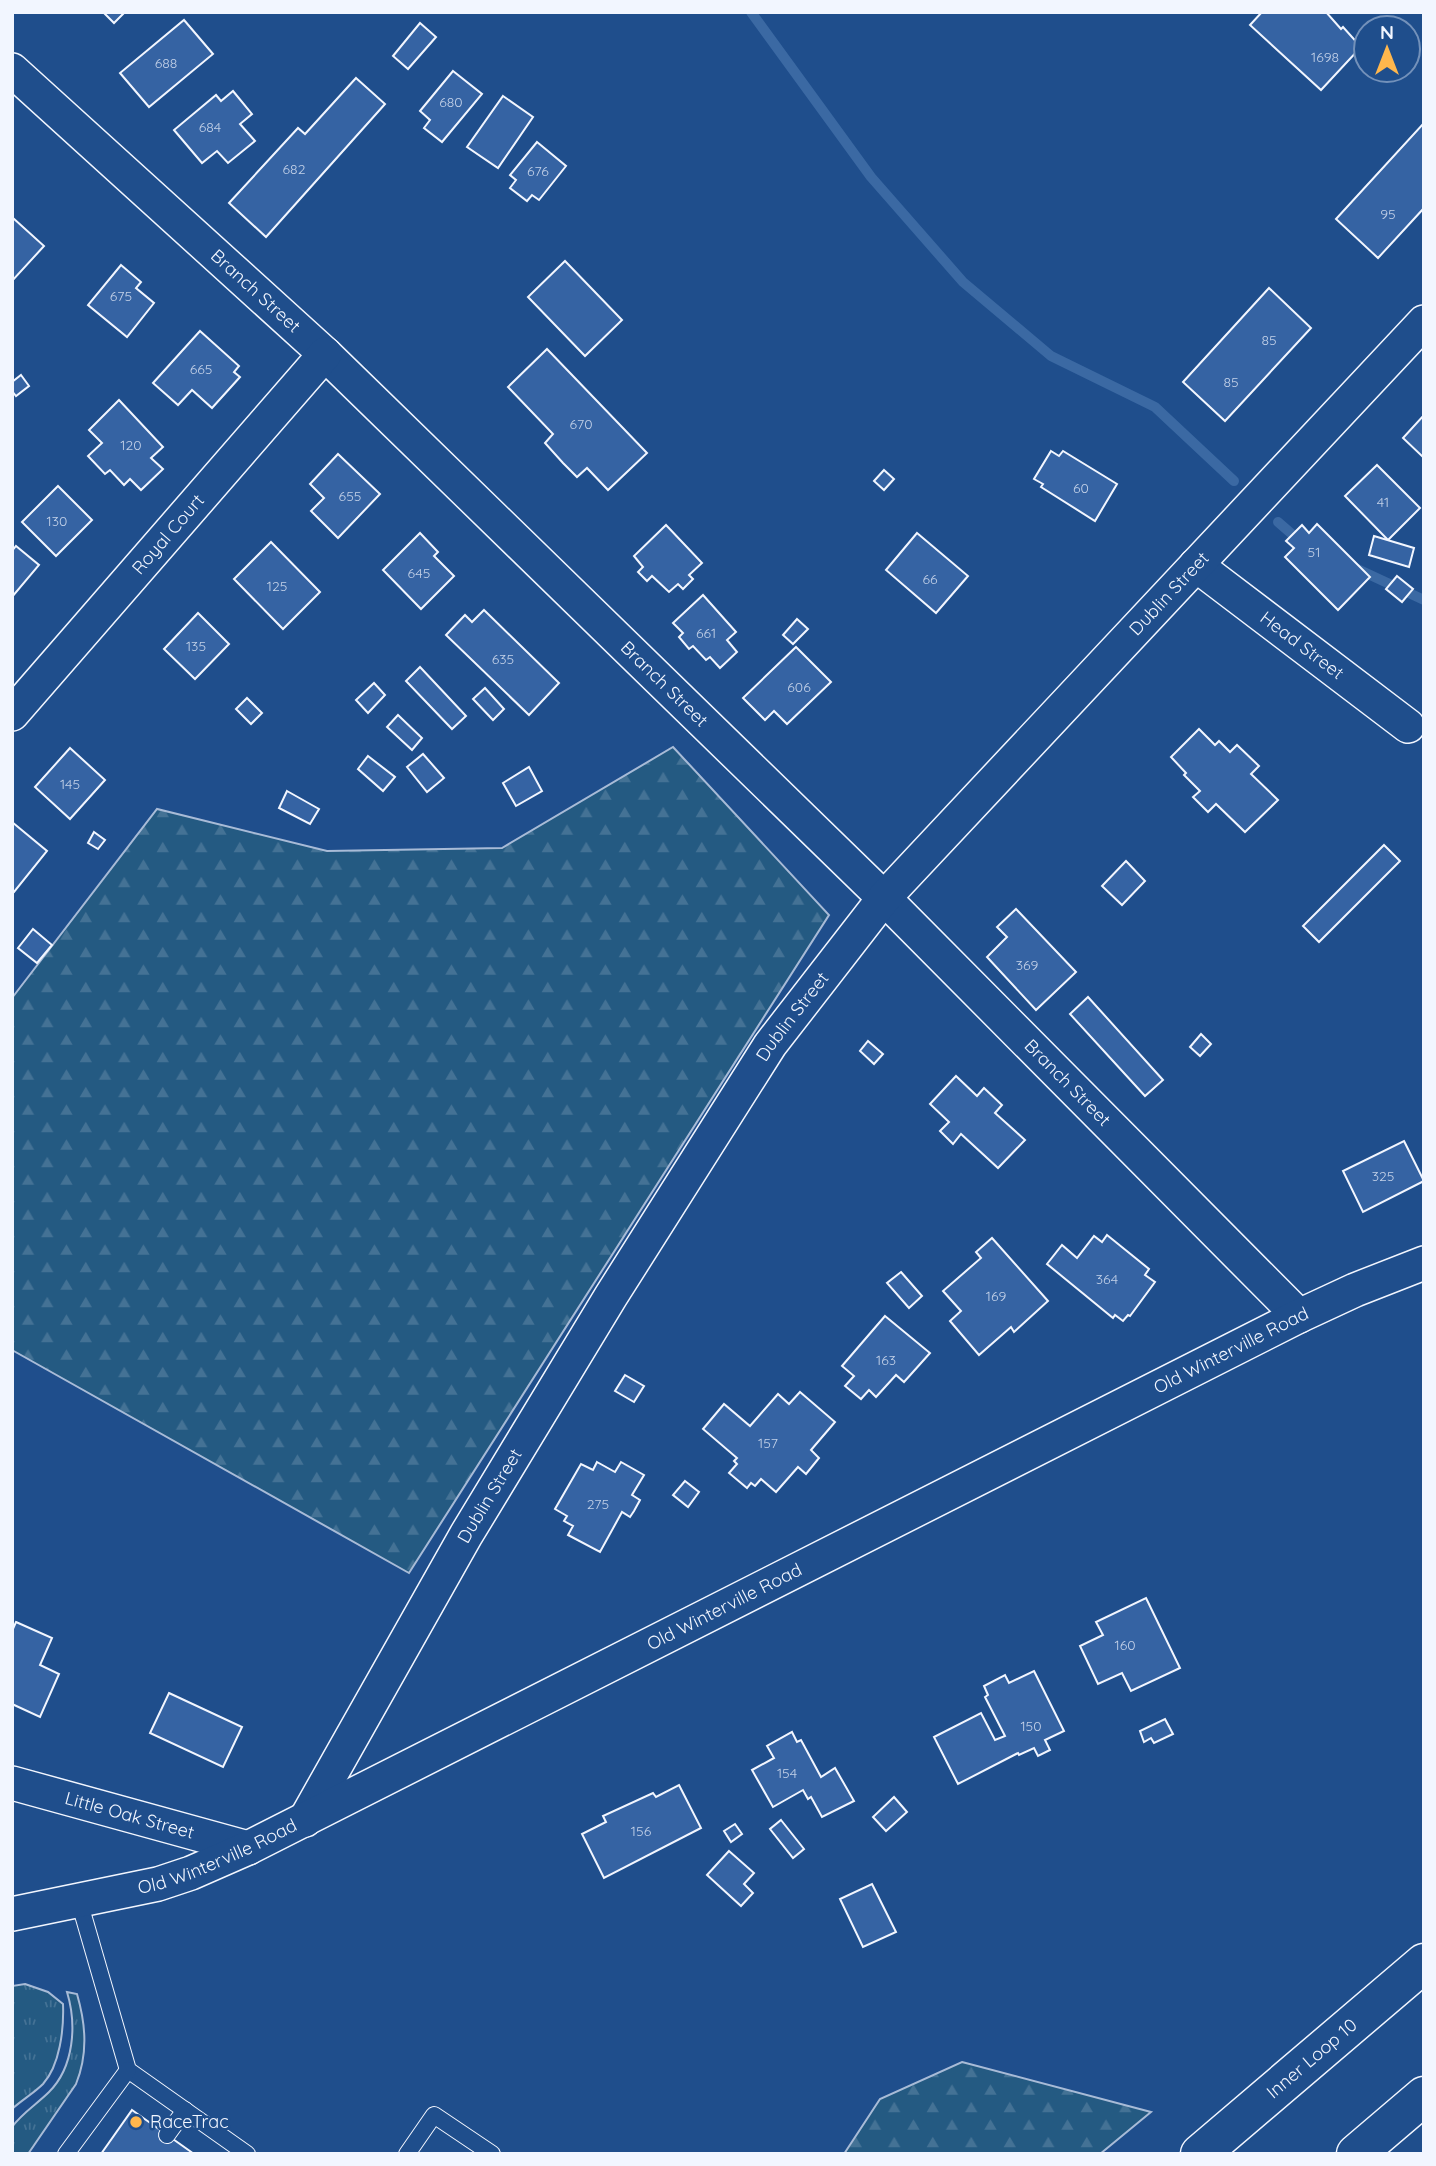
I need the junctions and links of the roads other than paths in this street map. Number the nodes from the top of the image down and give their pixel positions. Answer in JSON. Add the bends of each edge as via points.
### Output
{"nodes":[{"id":1,"x":12,"y":69,"type":"edge"},
{"id":2,"x":1424,"y":322,"type":"edge"},
{"id":3,"x":325,"y":354,"type":"junction"},
{"id":4,"x":1196,"y":565,"type":"junction"},
{"id":5,"x":12,"y":714,"type":"edge"},
{"id":6,"x":1408,"y":726,"type":"dead end"},
{"id":7,"x":884,"y":898,"type":"junction"},
{"id":8,"x":1424,"y":1263,"type":"edge"},
{"id":9,"x":1299,"y":1317,"type":"junction"},
{"id":10,"x":12,"y":1783,"type":"edge"},
{"id":11,"x":305,"y":1820,"type":"junction"},
{"id":12,"x":248,"y":1848,"type":"junction"},
{"id":13,"x":79,"y":1901,"type":"junction"},
{"id":14,"x":12,"y":1914,"type":"edge"},
{"id":15,"x":1424,"y":1963,"type":"edge"},
{"id":16,"x":128,"y":2070,"type":"junction"},
{"id":17,"x":1424,"y":2096,"type":"edge"},
{"id":18,"x":185,"y":2110,"type":"junction"},
{"id":19,"x":167,"y":2135,"type":"dead end"},
{"id":20,"x":228,"y":2148,"type":"edge"},
{"id":21,"x":66,"y":2154,"type":"edge"},
{"id":22,"x":247,"y":2154,"type":"edge"},
{"id":23,"x":407,"y":2154,"type":"edge"},
{"id":24,"x":492,"y":2154,"type":"edge"},
{"id":25,"x":1200,"y":2154,"type":"edge"},
{"id":26,"x":1356,"y":2154,"type":"edge"}],
"edges":[{"from":1,"to":3,"type":"street","name":"Branch Street"},
{"from":2,"to":4,"type":"street","name":"Dublin Street"},
{"from":3,"to":5,"type":"street","name":"Royal Court"},
{"from":3,"to":7,"type":"street","name":"Branch Street"},
{"from":4,"to":6,"type":"street","name":"Head Street"},
{"from":4,"to":7,"type":"street","name":"Dublin Street"},
{"from":7,"to":9,"type":"street","name":"Branch Street"},
{"from":7,"to":11,"type":"street","name":"Dublin Street","via":[[770,1045],[723,1118],[466,1535]]},
{"from":8,"to":9,"type":"street","name":"Old Winterville Road"},
{"from":9,"to":11,"type":"street","name":"Old Winterville Road"},
{"from":10,"to":12,"type":"street","name":"Little Oak Street"},
{"from":11,"to":12,"type":"street","name":"Old Winterville Road"},
{"from":12,"to":13,"type":"street","name":"Old Winterville Road","via":[[159,1884]]},
{"from":13,"to":14,"type":"street","name":"Old Winterville Road"},
{"from":13,"to":16,"type":"lane"},
{"from":15,"to":25,"type":"highway","name":"Inner Loop 10"},
{"from":16,"to":18,"type":"lane"},
{"from":16,"to":21,"type":"lane"},
{"from":17,"to":26,"type":"highway"},
{"from":18,"to":19,"type":"lane"},
{"from":18,"to":20,"type":"lane"},
{"from":20,"to":22,"type":"lane"},
{"from":23,"to":24,"type":"lane","via":[[433,2115]]}]}
